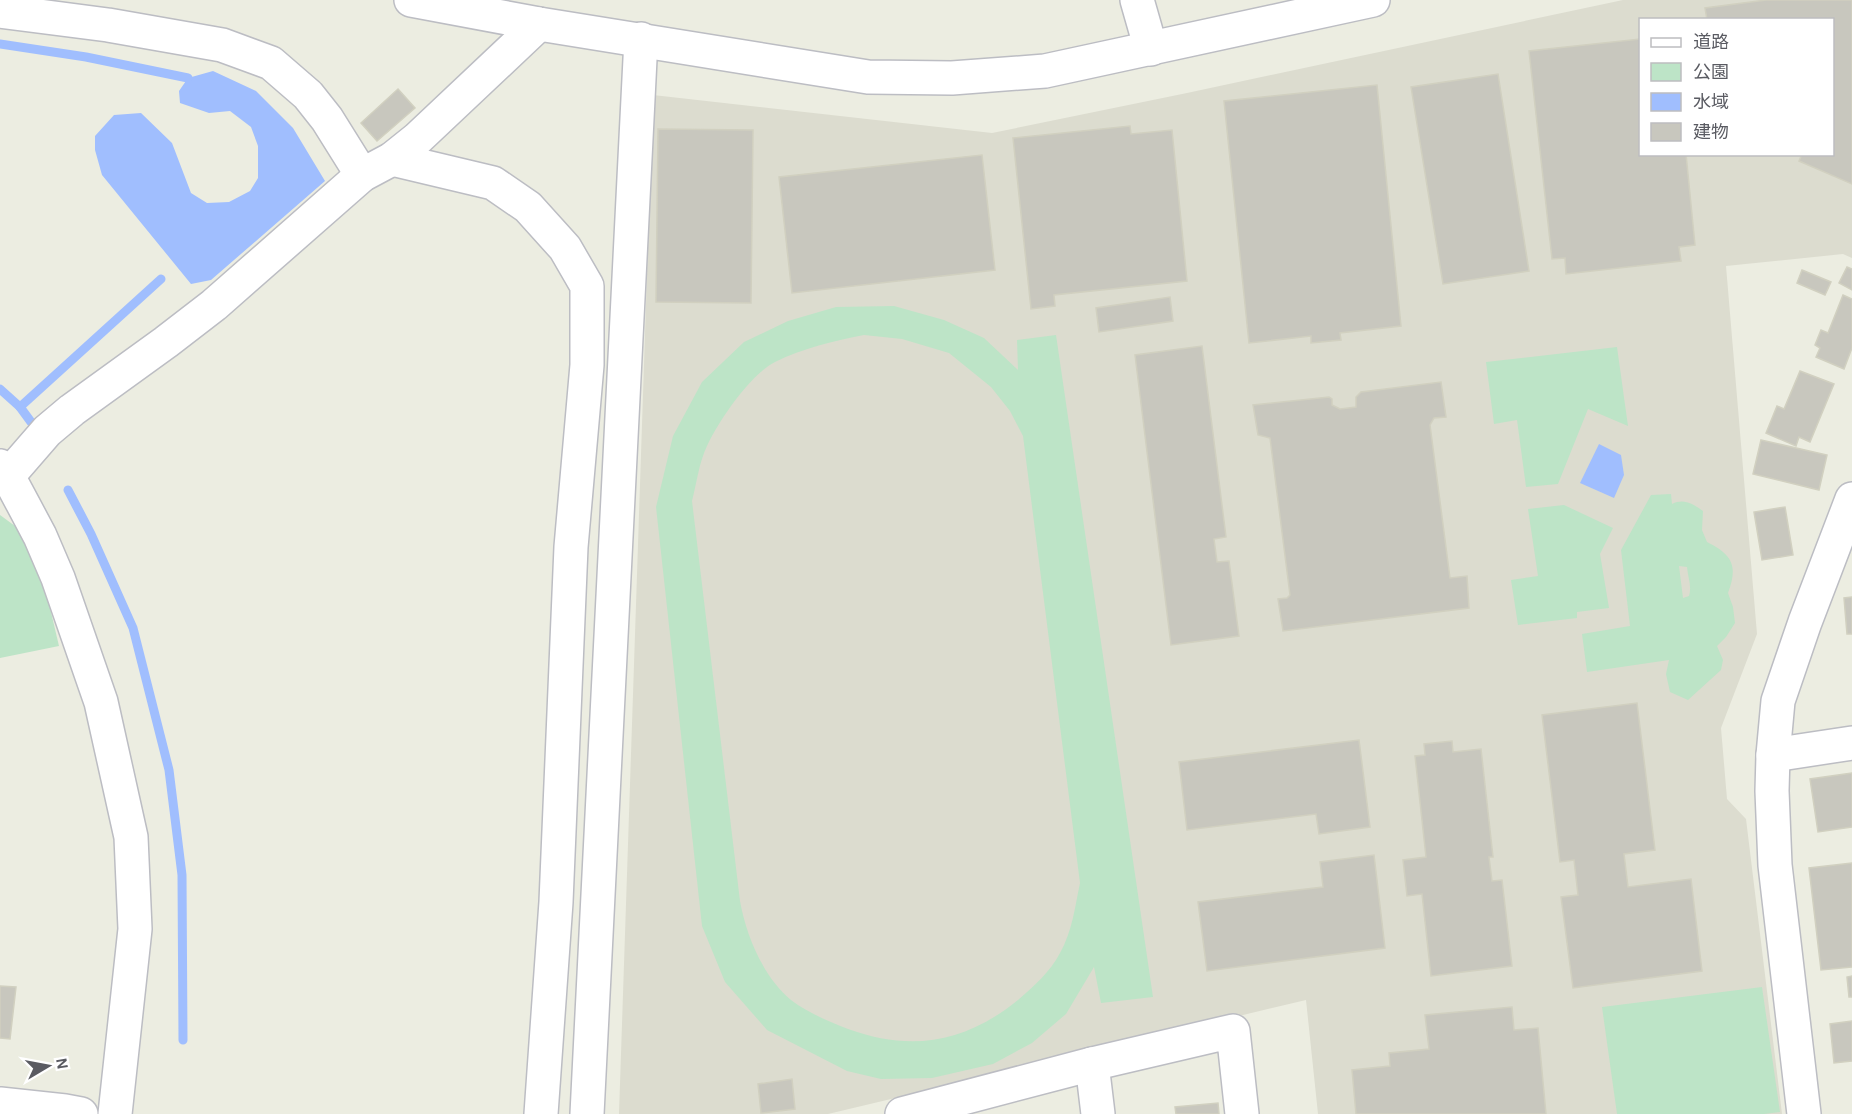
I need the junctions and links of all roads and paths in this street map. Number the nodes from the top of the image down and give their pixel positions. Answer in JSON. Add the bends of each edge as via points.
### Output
{"nodes":[{"id":1,"x":411,"y":0,"type":"edge"},
{"id":2,"x":1137,"y":0,"type":"edge"},
{"id":3,"x":1373,"y":0,"type":"edge"},
{"id":4,"x":0,"y":11,"type":"edge"},
{"id":5,"x":1240,"y":13,"type":"edge"},
{"id":6,"x":539,"y":24,"type":"junction"},
{"id":7,"x":641,"y":39,"type":"junction"},
{"id":8,"x":1151,"y":49,"type":"junction"},
{"id":9,"x":392,"y":159,"type":"junction"},
{"id":10,"x":362,"y":175,"type":"junction"},
{"id":11,"x":4,"y":471,"type":"edge"},
{"id":12,"x":1852,"y":499,"type":"edge"},
{"id":13,"x":1852,"y":743,"type":"edge"},
{"id":14,"x":1773,"y":755,"type":"junction"},
{"id":15,"x":1092,"y":1064,"type":"junction"},
{"id":16,"x":0,"y":1104,"type":"edge"},
{"id":17,"x":81,"y":1114,"type":"edge"},
{"id":18,"x":115,"y":1114,"type":"edge"},
{"id":19,"x":541,"y":1114,"type":"edge"},
{"id":20,"x":587,"y":1114,"type":"edge"},
{"id":21,"x":902,"y":1114,"type":"edge"},
{"id":22,"x":1098,"y":1114,"type":"edge"},
{"id":23,"x":1242,"y":1114,"type":"edge"},
{"id":24,"x":1804,"y":1114,"type":"edge"}],
"edges":[{"from":1,"to":6,"type":"street"},
{"from":2,"to":8,"type":"street"},
{"from":3,"to":5,"type":"street"},
{"from":4,"to":10,"type":"street","via":[[222,45],[271,63],[315,103]]},
{"from":5,"to":8,"type":"street"},
{"from":6,"to":7,"type":"street"},
{"from":6,"to":9,"type":"street"},
{"from":7,"to":8,"type":"street","via":[[868,77],[952,78],[1045,71]]},
{"from":7,"to":20,"type":"street"},
{"from":9,"to":10,"type":"street"},
{"from":9,"to":19,"type":"street","via":[[493,183],[528,207],[565,248],[587,286],[587,365],[571,547],[556,902]]},
{"from":10,"to":11,"type":"street","via":[[214,305],[72,410]]},
{"from":11,"to":18,"type":"street","via":[[58,578],[101,702],[131,837],[135,929]]},
{"from":12,"to":14,"type":"street","via":[[1778,700]]},
{"from":13,"to":14,"type":"street"},
{"from":14,"to":24,"type":"street","via":[[1776,865]]},
{"from":15,"to":21,"type":"street"},
{"from":15,"to":22,"type":"street"},
{"from":15,"to":23,"type":"street","via":[[1233,1031]]},
{"from":16,"to":17,"type":"street"}]}
